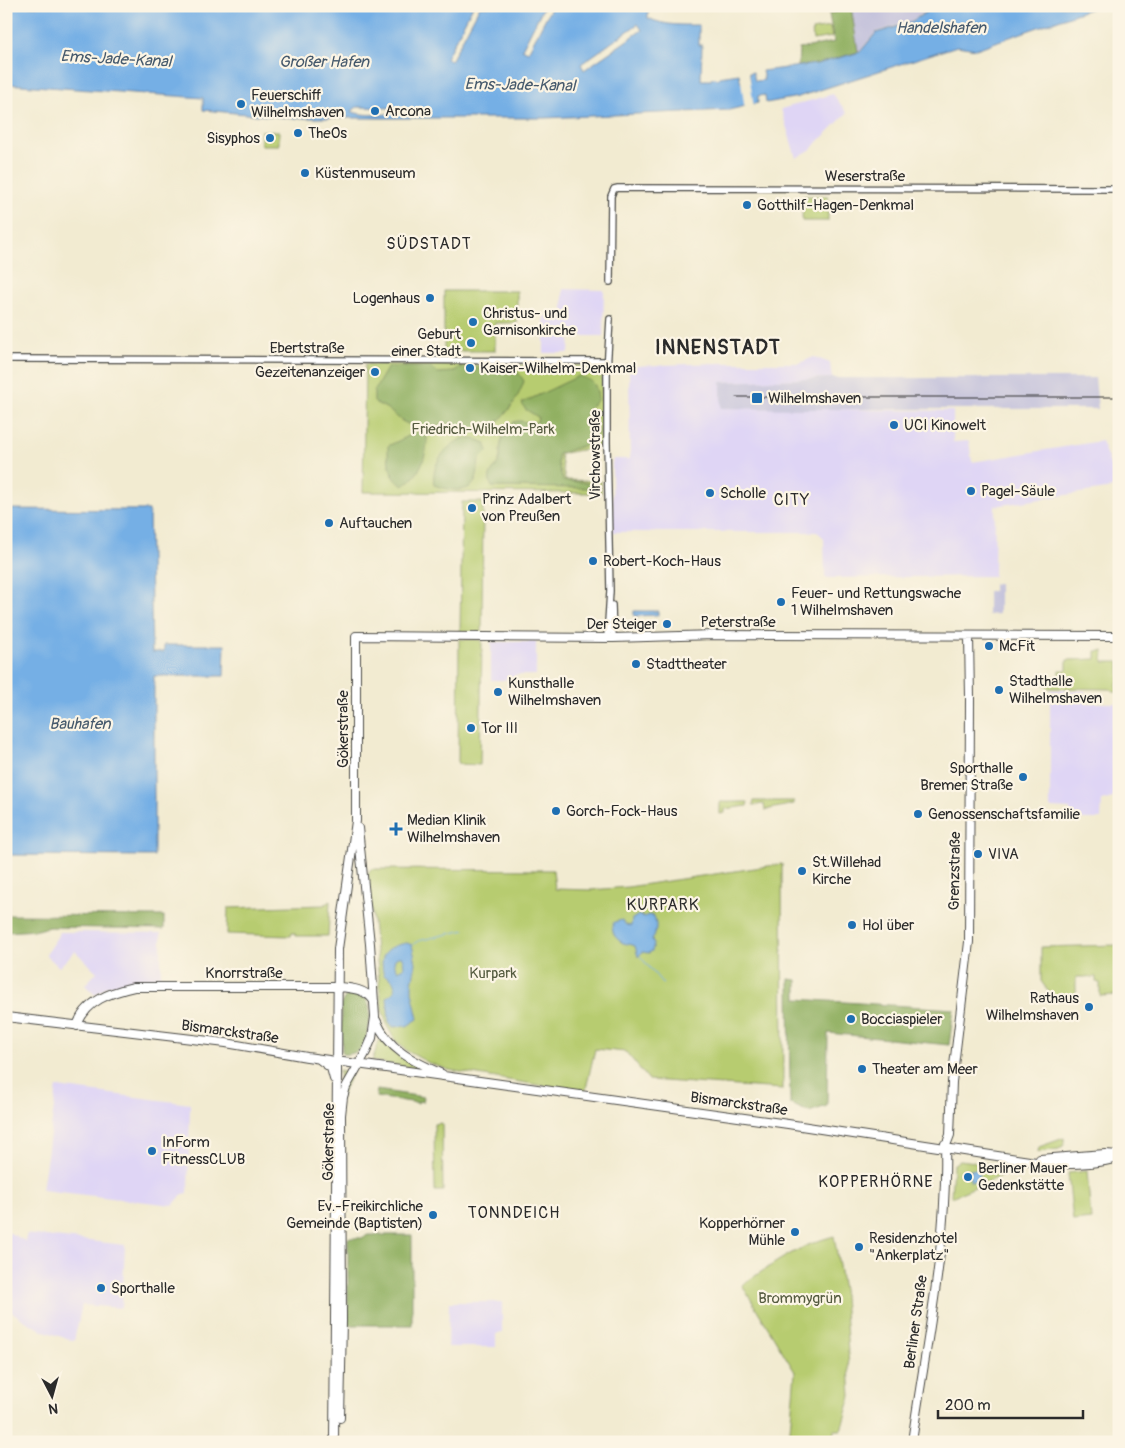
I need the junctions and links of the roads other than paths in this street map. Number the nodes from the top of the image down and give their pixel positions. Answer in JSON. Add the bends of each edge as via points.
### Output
{"nodes":[{"id":1,"x":1119,"y":189,"type":"edge"},
{"id":2,"x":610,"y":282,"type":"dead end"},
{"id":3,"x":610,"y":319,"type":"dead end"},
{"id":4,"x":6,"y":360,"type":"edge"},
{"id":5,"x":608,"y":361,"type":"junction"},
{"id":6,"x":356,"y":636,"type":"joint"},
{"id":7,"x":969,"y":636,"type":"junction"},
{"id":8,"x":1119,"y":636,"type":"edge"},
{"id":9,"x":610,"y":638,"type":"junction"},
{"id":10,"x":356,"y":821,"type":"junction"},
{"id":11,"x":338,"y":986,"type":"junction"},
{"id":12,"x":358,"y":989,"type":"junction"},
{"id":13,"x":338,"y":1001,"type":"junction"},
{"id":14,"x":374,"y":1002,"type":"junction"},
{"id":15,"x":6,"y":1017,"type":"edge"},
{"id":16,"x":374,"y":1017,"type":"junction"},
{"id":17,"x":77,"y":1026,"type":"junction"},
{"id":18,"x":318,"y":1058,"type":"junction"},
{"id":19,"x":337,"y":1060,"type":"junction"},
{"id":20,"x":360,"y":1064,"type":"junction"},
{"id":21,"x":449,"y":1076,"type":"junction"},
{"id":22,"x":336,"y":1082,"type":"junction"},
{"id":23,"x":946,"y":1148,"type":"junction"},
{"id":24,"x":1119,"y":1156,"type":"edge"},
{"id":25,"x":334,"y":1442,"type":"edge"},
{"id":26,"x":339,"y":1442,"type":"edge"},
{"id":27,"x":912,"y":1442,"type":"edge"}],
"edges":[{"from":1,"to":2,"type":"street","name":"Weserstraße","via":[[623,188],[612,192]]},
{"from":3,"to":5,"type":"street","name":"Virchowstraße"},
{"from":4,"to":5,"type":"street","name":"Ebertstraße"},
{"from":5,"to":9,"type":"street","name":"Virchowstraße","via":[[607,489],[613,616]]},
{"from":6,"to":9,"type":"main road","name":"Peterstraße"},
{"from":6,"to":10,"type":"main road","name":"Gökerstraße"},
{"from":7,"to":8,"type":"main road","name":"Peterstraße"},
{"from":7,"to":9,"type":"main road","name":"Peterstraße"},
{"from":7,"to":23,"type":"main road","name":"Grenzstraße","via":[[969,942],[950,1105],[950,1135]]},
{"from":10,"to":11,"type":"main road","name":"Gökerstraße","via":[[339,938]]},
{"from":10,"to":14,"type":"main road","name":"Gökerstraße"},
{"from":11,"to":12,"type":"main road","name":"Knorrstraße"},
{"from":11,"to":13,"type":"main road","name":"Gökerstraße"},
{"from":11,"to":17,"type":"main road","name":"Knorrstraße","via":[[134,986],[108,993],[87,1010]]},
{"from":12,"to":13,"type":"main road","via":[[348,992]]},
{"from":12,"to":14,"type":"main road"},
{"from":13,"to":19,"type":"main road","name":"Gökerstraße"},
{"from":14,"to":16,"type":"main road","name":"Gökerstraße"},
{"from":15,"to":17,"type":"main road","name":"Bismarckstraße"},
{"from":16,"to":20,"type":"main road","name":"Gökerstraße","via":[[372,1038]]},
{"from":16,"to":21,"type":"main road","name":"Bismarckstraße","via":[[384,1037],[396,1049]]},
{"from":17,"to":18,"type":"main road","name":"Bismarckstraße","via":[[226,1043]]},
{"from":18,"to":19,"type":"main road","name":"Bismarckstraße"},
{"from":18,"to":22,"type":"main road","via":[[331,1068]]},
{"from":19,"to":20,"type":"main road","name":"Bismarckstraße"},
{"from":19,"to":22,"type":"main road","name":"Gökerstraße"},
{"from":20,"to":21,"type":"main road","name":"Bismarckstraße"},
{"from":20,"to":26,"type":"main road","name":"Gökerstraße","via":[[346,1087],[342,1115]]},
{"from":21,"to":23,"type":"main road","name":"Bismarckstraße"},
{"from":22,"to":25,"type":"main road","name":"Gökerstraße"},
{"from":23,"to":24,"type":"main road","name":"Bismarckstraße","via":[[1059,1164],[1104,1162]]},
{"from":23,"to":27,"type":"main road","name":"Berliner Straße","via":[[939,1260]]}]}
